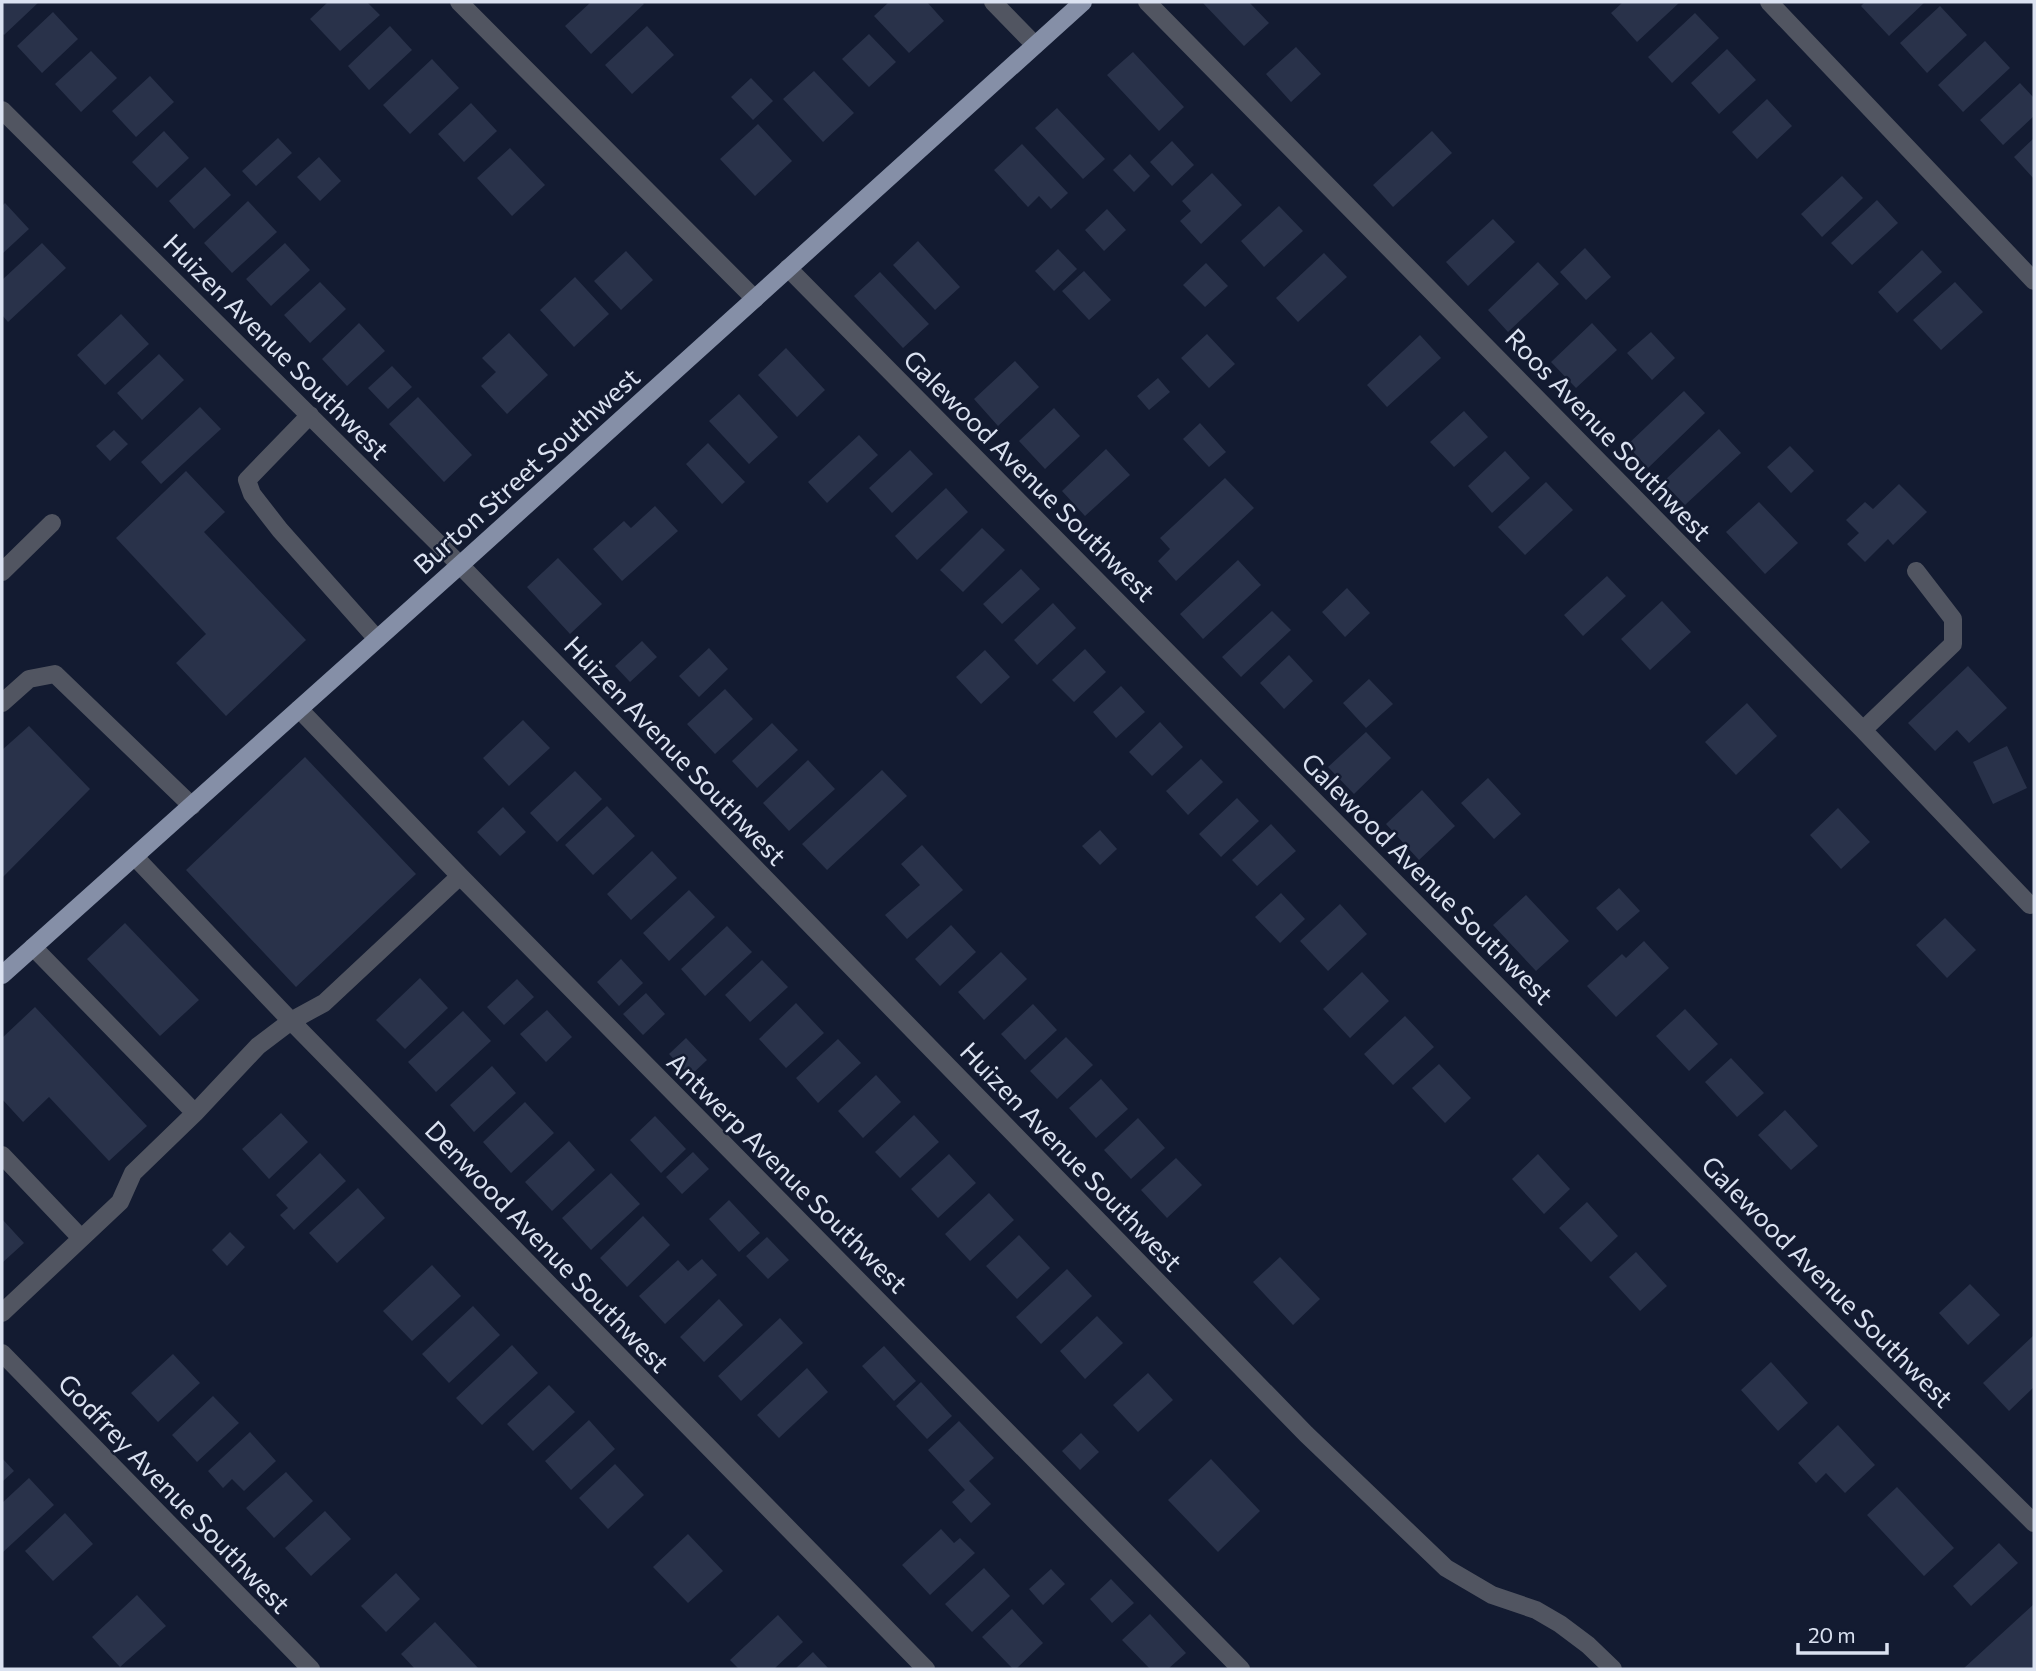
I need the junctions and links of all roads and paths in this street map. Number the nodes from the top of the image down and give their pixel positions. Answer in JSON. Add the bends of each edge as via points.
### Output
{"nodes":[{"id":1,"x":459,"y":2,"type":"edge"},
{"id":2,"x":993,"y":2,"type":"edge"},
{"id":3,"x":1083,"y":2,"type":"edge"},
{"id":4,"x":1147,"y":2,"type":"edge"},
{"id":5,"x":1769,"y":2,"type":"edge"},
{"id":6,"x":1035,"y":45,"type":"junction"},
{"id":7,"x":2,"y":110,"type":"edge"},
{"id":8,"x":788,"y":268,"type":"junction"},
{"id":9,"x":2034,"y":281,"type":"edge"},
{"id":10,"x":755,"y":299,"type":"junction"},
{"id":11,"x":310,"y":415,"type":"junction"},
{"id":12,"x":52,"y":523,"type":"dead end"},
{"id":13,"x":460,"y":565,"type":"junction"},
{"id":14,"x":1916,"y":571,"type":"dead end"},
{"id":15,"x":2,"y":572,"type":"edge"},
{"id":16,"x":377,"y":639,"type":"junction"},
{"id":17,"x":2,"y":703,"type":"edge"},
{"id":18,"x":299,"y":709,"type":"junction"},
{"id":19,"x":1863,"y":730,"type":"junction"},
{"id":20,"x":192,"y":806,"type":"junction"},
{"id":21,"x":135,"y":857,"type":"junction"},
{"id":22,"x":460,"y":876,"type":"junction"},
{"id":23,"x":2030,"y":905,"type":"dead end"},
{"id":24,"x":33,"y":947,"type":"junction"},
{"id":25,"x":2,"y":975,"type":"edge"},
{"id":26,"x":291,"y":1021,"type":"junction"},
{"id":27,"x":195,"y":1113,"type":"junction"},
{"id":28,"x":2,"y":1155,"type":"edge"},
{"id":29,"x":81,"y":1238,"type":"junction"},
{"id":30,"x":2,"y":1313,"type":"edge"},
{"id":31,"x":2,"y":1353,"type":"edge"},
{"id":32,"x":2034,"y":1523,"type":"edge"},
{"id":33,"x":311,"y":1669,"type":"edge"},
{"id":34,"x":926,"y":1669,"type":"edge"},
{"id":35,"x":1241,"y":1669,"type":"edge"},
{"id":36,"x":1613,"y":1669,"type":"edge"}],
"edges":[{"from":1,"to":10,"type":"street"},
{"from":2,"to":6,"type":"street"},
{"from":3,"to":6,"type":"main road","name":"Burton Street Southwest"},
{"from":4,"to":19,"type":"street","name":"Roos Avenue Southwest"},
{"from":5,"to":9,"type":"street"},
{"from":6,"to":8,"type":"main road","name":"Burton Street Southwest"},
{"from":7,"to":11,"type":"street","name":"Huizen Avenue Southwest"},
{"from":8,"to":10,"type":"main road","name":"Burton Street Southwest"},
{"from":8,"to":32,"type":"street","name":"Galewood Avenue Southwest"},
{"from":10,"to":13,"type":"main road","name":"Burton Street Southwest"},
{"from":11,"to":13,"type":"street","name":"Huizen Avenue Southwest"},
{"from":11,"to":16,"type":"street","via":[[247,480],[252,494],[280,530]]},
{"from":12,"to":15,"type":"street"},
{"from":13,"to":16,"type":"main road","name":"Burton Street Southwest"},
{"from":13,"to":36,"type":"street","name":"Huizen Avenue Southwest","via":[[1306,1434],[1447,1568],[1492,1595],[1560,1624]]},
{"from":14,"to":19,"type":"street","via":[[1953,620],[1953,644]]},
{"from":16,"to":18,"type":"main road","name":"Burton Street Southwest"},
{"from":17,"to":20,"type":"street","via":[[29,678],[55,674]]},
{"from":18,"to":20,"type":"main road","name":"Burton Street Southwest"},
{"from":18,"to":22,"type":"street","name":"Antwerp Avenue Southwest"},
{"from":19,"to":23,"type":"street","name":"Roos Avenue Southwest"},
{"from":20,"to":21,"type":"main road","name":"Burton Street Southwest"},
{"from":21,"to":24,"type":"main road","name":"Burton Street Southwest"},
{"from":21,"to":26,"type":"street","name":"Denwood Avenue Southwest"},
{"from":22,"to":26,"type":"street","via":[[324,1003]]},
{"from":22,"to":35,"type":"street","name":"Antwerp Avenue Southwest"},
{"from":24,"to":25,"type":"main road","name":"Burton Street Southwest"},
{"from":24,"to":27,"type":"street"},
{"from":26,"to":27,"type":"street","via":[[258,1046]]},
{"from":26,"to":34,"type":"street","name":"Denwood Avenue Southwest"},
{"from":27,"to":29,"type":"street","via":[[133,1173],[120,1202]]},
{"from":28,"to":29,"type":"street"},
{"from":29,"to":30,"type":"street"},
{"from":31,"to":33,"type":"street","name":"Godfrey Avenue Southwest"}]}
